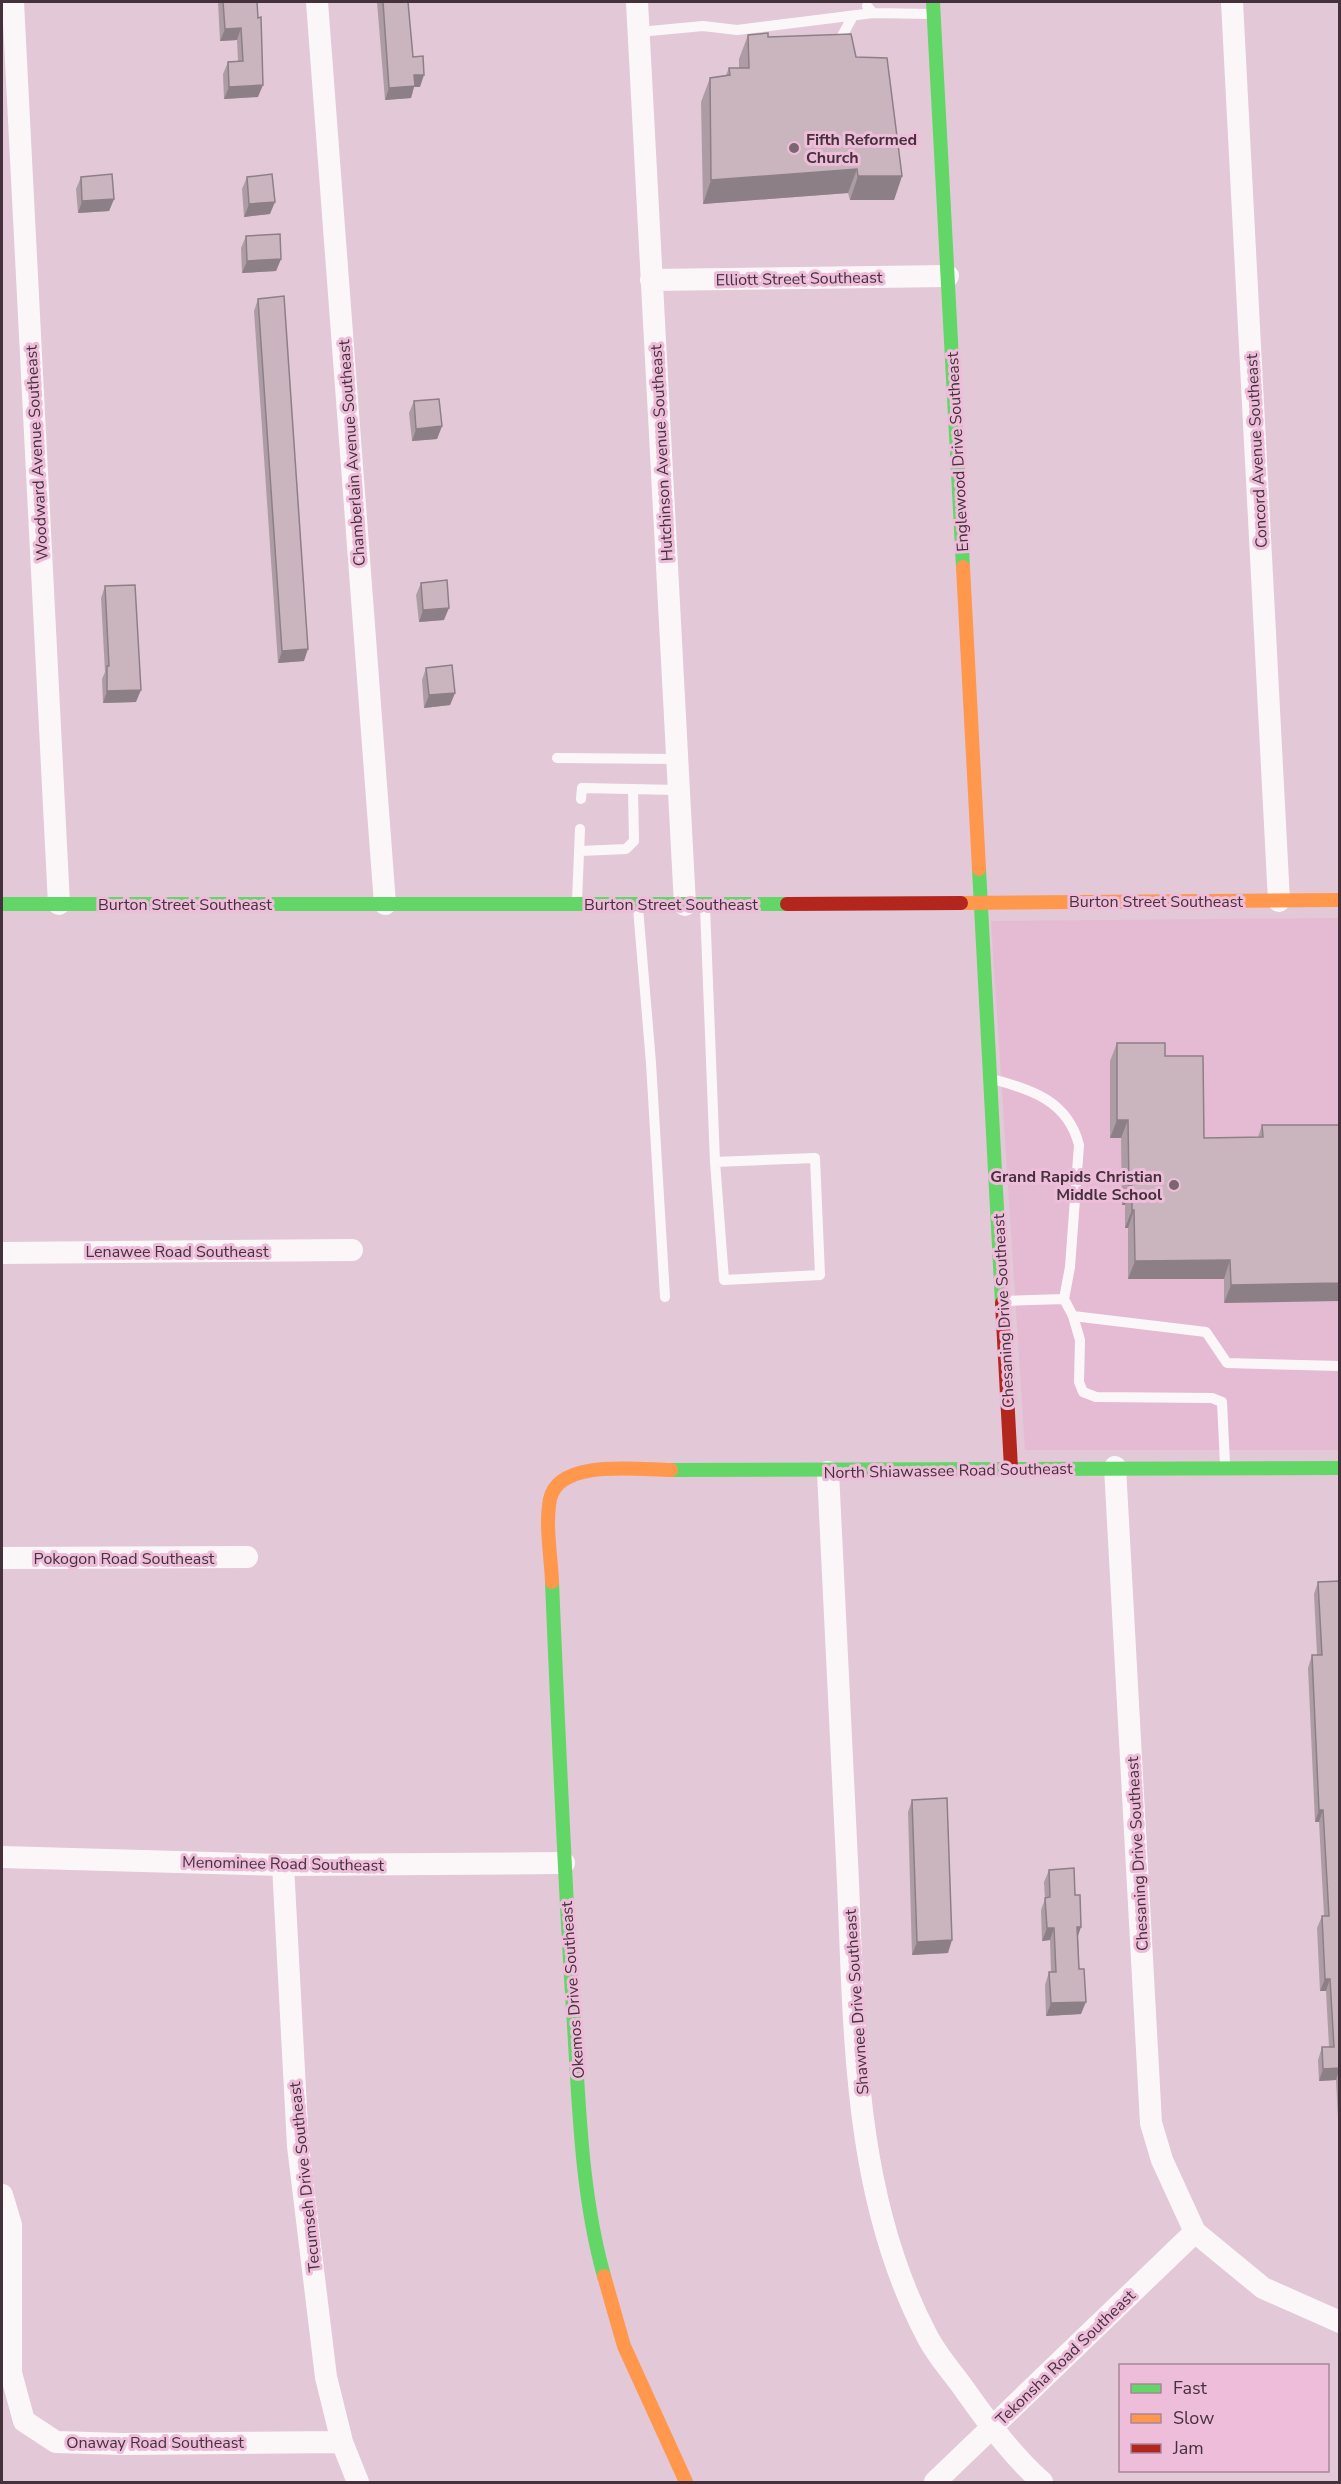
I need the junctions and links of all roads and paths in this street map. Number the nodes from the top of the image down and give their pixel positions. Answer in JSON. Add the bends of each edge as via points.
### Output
{"nodes":[{"id":1,"x":13,"y":2,"type":"edge"},
{"id":2,"x":317,"y":2,"type":"edge"},
{"id":3,"x":638,"y":2,"type":"edge"},
{"id":4,"x":1232,"y":2,"type":"edge"},
{"id":5,"x":932,"y":8,"type":"edge"},
{"id":6,"x":853,"y":16,"type":"junction"},
{"id":7,"x":639,"y":32,"type":"junction"},
{"id":8,"x":828,"y":48,"type":"edge"},
{"id":9,"x":948,"y":276,"type":"junction"},
{"id":10,"x":651,"y":280,"type":"junction"},
{"id":11,"x":557,"y":758,"type":"dead end"},
{"id":12,"x":677,"y":759,"type":"junction"},
{"id":13,"x":633,"y":789,"type":"junction"},
{"id":14,"x":678,"y":790,"type":"junction"},
{"id":15,"x":581,"y":793,"type":"dead end"},
{"id":16,"x":580,"y":829,"type":"dead end"},
{"id":17,"x":580,"y":851,"type":"junction"},
{"id":18,"x":1340,"y":900,"type":"edge"},
{"id":19,"x":1279,"y":901,"type":"junction"},
{"id":20,"x":980,"y":902,"type":"junction"},
{"id":21,"x":2,"y":904,"type":"edge"},
{"id":22,"x":59,"y":904,"type":"junction"},
{"id":23,"x":385,"y":904,"type":"junction"},
{"id":24,"x":576,"y":905,"type":"junction"},
{"id":25,"x":638,"y":905,"type":"junction"},
{"id":26,"x":695,"y":905,"type":"junction"},
{"id":27,"x":990,"y":1078,"type":"junction"},
{"id":28,"x":715,"y":1162,"type":"junction"},
{"id":29,"x":352,"y":1250,"type":"dead end"},
{"id":30,"x":2,"y":1253,"type":"edge"},
{"id":31,"x":665,"y":1297,"type":"dead end"},
{"id":32,"x":1064,"y":1299,"type":"junction"},
{"id":33,"x":1002,"y":1301,"type":"junction"},
{"id":34,"x":1073,"y":1316,"type":"junction"},
{"id":35,"x":1340,"y":1366,"type":"edge"},
{"id":36,"x":1115,"y":1467,"type":"junction"},
{"id":37,"x":1011,"y":1468,"type":"junction"},
{"id":38,"x":1225,"y":1468,"type":"junction"},
{"id":39,"x":1340,"y":1468,"type":"edge"},
{"id":40,"x":828,"y":1472,"type":"junction"},
{"id":41,"x":558,"y":1481,"type":"joint"},
{"id":42,"x":248,"y":1557,"type":"dead end"},
{"id":43,"x":2,"y":1558,"type":"edge"},
{"id":44,"x":2,"y":1857,"type":"edge"},
{"id":45,"x":564,"y":1863,"type":"junction"},
{"id":46,"x":283,"y":1865,"type":"junction"},
{"id":47,"x":2,"y":2194,"type":"edge"},
{"id":48,"x":1195,"y":2232,"type":"junction"},
{"id":49,"x":1340,"y":2322,"type":"edge"},
{"id":50,"x":991,"y":2427,"type":"junction"},
{"id":51,"x":342,"y":2442,"type":"junction"},
{"id":52,"x":358,"y":2482,"type":"edge"},
{"id":53,"x":686,"y":2482,"type":"edge"},
{"id":54,"x":935,"y":2482,"type":"edge"},
{"id":55,"x":1042,"y":2482,"type":"edge"}],
"edges":[{"from":1,"to":22,"type":"street","name":"Woodward Avenue Southeast"},
{"from":2,"to":23,"type":"street","name":"Chamberlain Avenue Southeast"},
{"from":3,"to":7,"type":"street","name":"Hutchinson Avenue Southeast"},
{"from":4,"to":19,"type":"street","name":"Concord Avenue Southeast"},
{"from":5,"to":6,"type":"lane","via":[[870,10]]},
{"from":5,"to":9,"type":"street","name":"Englewood Drive Southeast"},
{"from":6,"to":7,"type":"lane","via":[[740,35],[703,26]]},
{"from":6,"to":8,"type":"lane","via":[[838,45]]},
{"from":7,"to":10,"type":"street","name":"Hutchinson Avenue Southeast"},
{"from":9,"to":10,"type":"street","name":"Elliott Street Southeast"},
{"from":9,"to":20,"type":"street","name":"Englewood Drive Southeast"},
{"from":10,"to":12,"type":"street","name":"Hutchinson Avenue Southeast"},
{"from":11,"to":12,"type":"lane"},
{"from":12,"to":14,"type":"street","name":"Hutchinson Avenue Southeast"},
{"from":13,"to":14,"type":"lane"},
{"from":13,"to":15,"type":"lane"},
{"from":13,"to":17,"type":"lane","via":[[634,841],[626,849]]},
{"from":14,"to":26,"type":"street","name":"Hutchinson Avenue Southeast"},
{"from":16,"to":17,"type":"lane"},
{"from":17,"to":24,"type":"lane"},
{"from":18,"to":19,"type":"street","name":"Burton Street Southeast"},
{"from":19,"to":20,"type":"street","name":"Burton Street Southeast"},
{"from":20,"to":26,"type":"street","name":"Burton Street Southeast"},
{"from":20,"to":27,"type":"street","name":"Chesaning Drive Southeast"},
{"from":21,"to":22,"type":"street","name":"Burton Street Southeast"},
{"from":22,"to":23,"type":"street","name":"Burton Street Southeast"},
{"from":23,"to":24,"type":"street","name":"Burton Street Southeast"},
{"from":24,"to":25,"type":"street","name":"Burton Street Southeast"},
{"from":25,"to":26,"type":"street","name":"Burton Street Southeast"},
{"from":25,"to":31,"type":"lane"},
{"from":26,"to":28,"type":"lane"},
{"from":27,"to":32,"type":"lane","via":[[1030,1089],[1054,1102],[1076,1132],[1079,1145]]},
{"from":27,"to":33,"type":"street","name":"Chesaning Drive Southeast"},
{"from":28,"to":28,"type":"lane","via":[[815,1158],[820,1275],[724,1280]]},
{"from":29,"to":30,"type":"street","name":"Lenawee Road Southeast"},
{"from":32,"to":33,"type":"lane"},
{"from":32,"to":34,"type":"lane"},
{"from":33,"to":37,"type":"street","name":"Chesaning Drive Southeast"},
{"from":34,"to":35,"type":"lane","via":[[1206,1332],[1227,1363]]},
{"from":34,"to":38,"type":"lane","via":[[1080,1340],[1079,1382],[1083,1392],[1112,1398],[1212,1398],[1222,1402]]},
{"from":36,"to":37,"type":"street","name":"North Shiawassee Road Southeast"},
{"from":36,"to":38,"type":"street","name":"North Shiawassee Road Southeast"},
{"from":36,"to":48,"type":"street","name":"Chesaning Drive Southeast","via":[[1151,2123],[1166,2171]]},
{"from":37,"to":40,"type":"street","name":"North Shiawassee Road Southeast"},
{"from":38,"to":39,"type":"street","name":"North Shiawassee Road Southeast"},
{"from":40,"to":41,"type":"street","name":"North Shiawassee Road Southeast","via":[[597,1470],[571,1474]]},
{"from":40,"to":50,"type":"street","name":"Shawnee Drive Southeast","via":[[852,1955],[865,2140],[872,2185],[891,2251],[927,2338]]},
{"from":41,"to":45,"type":"street","name":"Okemos Drive Southeast","via":[[551,1491],[549,1508]]},
{"from":42,"to":43,"type":"street","name":"Pokogon Road Southeast"},
{"from":44,"to":46,"type":"street","name":"Menominee Road Southeast"},
{"from":45,"to":46,"type":"street","name":"Menominee Road Southeast"},
{"from":45,"to":53,"type":"street","name":"Okemos Drive Southeast","via":[[582,2148],[592,2232],[624,2346]]},
{"from":46,"to":51,"type":"street","name":"Tecumseh Drive Southeast","via":[[298,2146],[326,2377]]},
{"from":47,"to":51,"type":"street","name":"Onaway Road Southeast","via":[[11,2225],[11,2373],[24,2421],[56,2442]]},
{"from":48,"to":49,"type":"street","via":[[1263,2288]]},
{"from":48,"to":50,"type":"street","name":"Tekonsha Road Southeast"},
{"from":50,"to":54,"type":"street","name":"Tekonsha Road Southeast"},
{"from":50,"to":55,"type":"street","name":"Shawnee Drive Southeast"},
{"from":51,"to":52,"type":"street","name":"Tecumseh Drive Southeast"}]}
